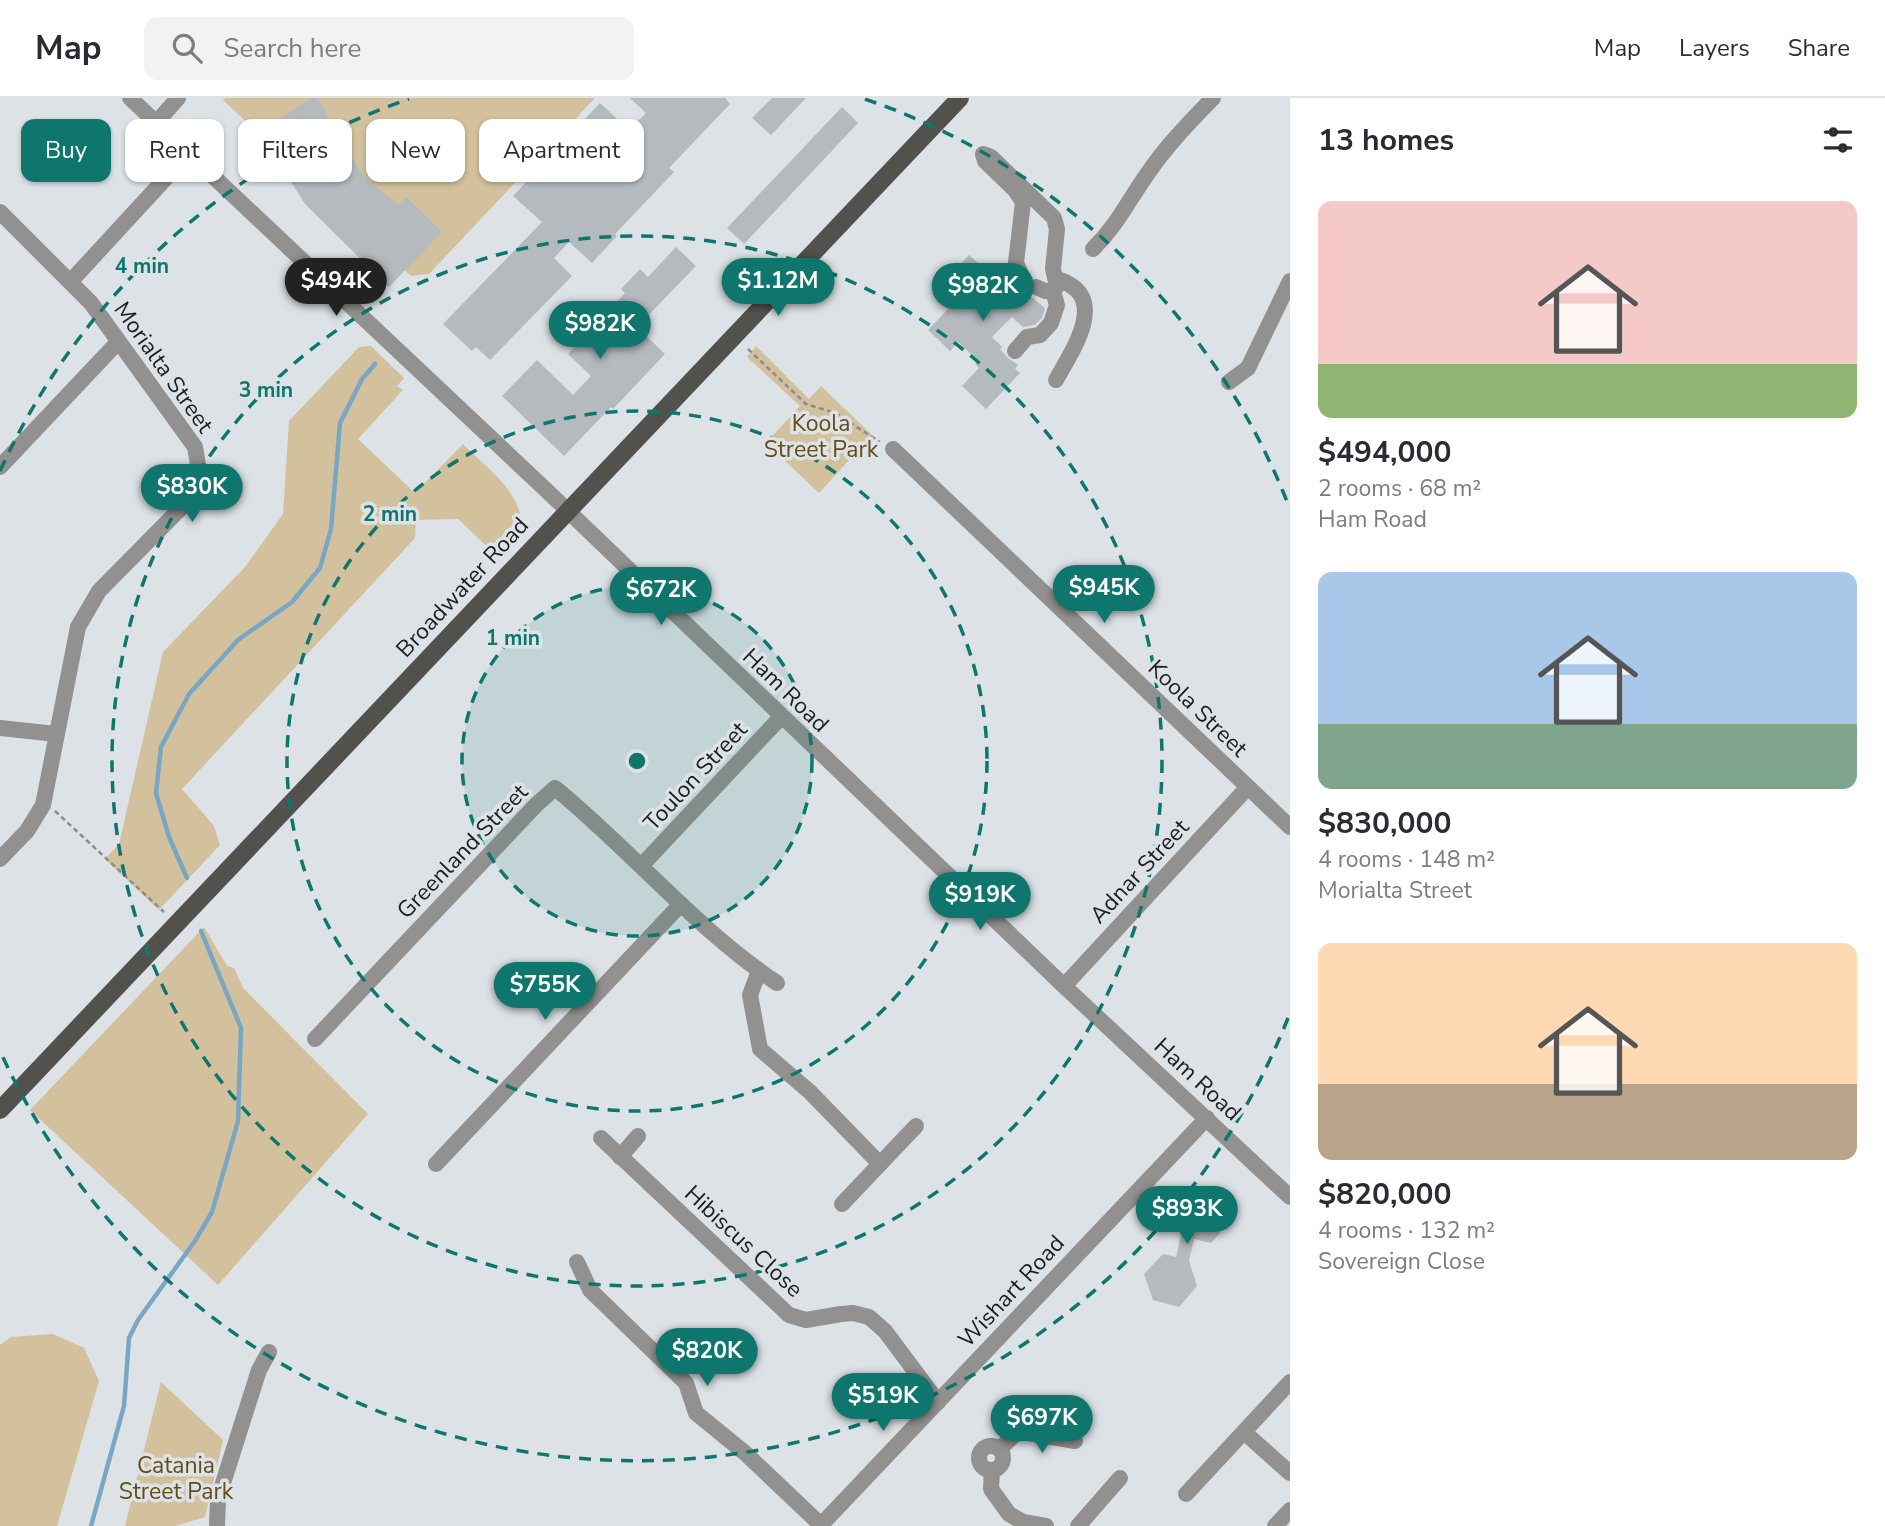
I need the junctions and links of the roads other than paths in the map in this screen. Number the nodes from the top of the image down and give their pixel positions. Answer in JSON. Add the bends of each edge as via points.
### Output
{"nodes":[{"id":1,"x":130,"y":98,"type":"edge"},
{"id":2,"x":178,"y":98,"type":"edge"},
{"id":3,"x":960,"y":98,"type":"edge"},
{"id":4,"x":1213,"y":98,"type":"edge"},
{"id":5,"x":153,"y":119,"type":"edge"},
{"id":6,"x":159,"y":119,"type":"edge"},
{"id":7,"x":162,"y":182,"type":"edge"},
{"id":8,"x":218,"y":182,"type":"edge"},
{"id":9,"x":2,"y":218,"type":"edge"},
{"id":10,"x":1093,"y":249,"type":"dead end"},
{"id":11,"x":1020,"y":272,"type":"dead end"},
{"id":12,"x":71,"y":281,"type":"junction"},
{"id":13,"x":1290,"y":281,"type":"edge"},
{"id":14,"x":1055,"y":285,"type":"junction"},
{"id":15,"x":1036,"y":287,"type":"dead end"},
{"id":16,"x":118,"y":342,"type":"junction"},
{"id":17,"x":1014,"y":351,"type":"dead end"},
{"id":18,"x":1056,"y":380,"type":"dead end"},
{"id":19,"x":1229,"y":382,"type":"dead end"},
{"id":20,"x":892,"y":449,"type":"road end"},
{"id":21,"x":0,"y":467,"type":"edge"},
{"id":22,"x":568,"y":511,"type":"junction"},
{"id":23,"x":781,"y":717,"type":"junction"},
{"id":24,"x":0,"y":727,"type":"edge"},
{"id":25,"x":56,"y":734,"type":"junction"},
{"id":26,"x":1248,"y":787,"type":"junction"},
{"id":27,"x":1290,"y":827,"type":"edge"},
{"id":28,"x":0,"y":859,"type":"edge"},
{"id":29,"x":642,"y":865,"type":"junction"},
{"id":30,"x":681,"y":904,"type":"junction"},
{"id":31,"x":759,"y":971,"type":"junction"},
{"id":32,"x":777,"y":983,"type":"dead end"},
{"id":33,"x":1064,"y":986,"type":"junction"},
{"id":34,"x":315,"y":1039,"type":"dead end"},
{"id":35,"x":0,"y":1110,"type":"edge"},
{"id":36,"x":1207,"y":1118,"type":"junction"},
{"id":37,"x":916,"y":1126,"type":"dead end"},
{"id":38,"x":638,"y":1136,"type":"dead end"},
{"id":39,"x":601,"y":1138,"type":"dead end"},
{"id":40,"x":620,"y":1157,"type":"junction"},
{"id":41,"x":436,"y":1164,"type":"dead end"},
{"id":42,"x":880,"y":1164,"type":"junction"},
{"id":43,"x":1290,"y":1197,"type":"edge"},
{"id":44,"x":842,"y":1204,"type":"dead end"},
{"id":45,"x":577,"y":1262,"type":"dead end"},
{"id":46,"x":269,"y":1352,"type":"dead end"},
{"id":47,"x":1290,"y":1382,"type":"edge"},
{"id":48,"x":938,"y":1402,"type":"junction"},
{"id":49,"x":1244,"y":1432,"type":"junction"},
{"id":50,"x":1075,"y":1441,"type":"dead end"},
{"id":51,"x":1290,"y":1473,"type":"edge"},
{"id":52,"x":1120,"y":1478,"type":"dead end"},
{"id":53,"x":1186,"y":1494,"type":"dead end"},
{"id":54,"x":1290,"y":1510,"type":"edge"},
{"id":55,"x":217,"y":1526,"type":"edge"},
{"id":56,"x":820,"y":1526,"type":"edge"},
{"id":57,"x":1046,"y":1526,"type":"edge"},
{"id":58,"x":1078,"y":1526,"type":"edge"},
{"id":59,"x":1275,"y":1526,"type":"edge"}],
"edges":[{"from":1,"to":5,"type":"street","name":"Ham Road"},
{"from":2,"to":6,"type":"street"},
{"from":3,"to":22,"type":"main road","name":"Broadwater Road"},
{"from":4,"to":10,"type":"street","via":[[1174,139],[1114,228]]},
{"from":7,"to":12,"type":"street"},
{"from":8,"to":22,"type":"street","name":"Ham Road"},
{"from":9,"to":12,"type":"street","name":"Morialta Street"},
{"from":11,"to":14,"type":"street","via":[[1016,263],[1023,202],[983,154],[1054,218]]},
{"from":12,"to":16,"type":"street","name":"Morialta Street"},
{"from":13,"to":19,"type":"street","via":[[1248,368]]},
{"from":14,"to":15,"type":"street","via":[[1045,291]]},
{"from":14,"to":17,"type":"street","via":[[1057,305],[1051,323]]},
{"from":14,"to":18,"type":"street","via":[[1067,282],[1085,303],[1077,344]]},
{"from":16,"to":21,"type":"street"},
{"from":16,"to":25,"type":"street","name":"Morialta Street","via":[[195,447],[197,485],[182,507],[99,591],[78,627]]},
{"from":20,"to":26,"type":"street","name":"Koola Street"},
{"from":22,"to":23,"type":"street","name":"Ham Road"},
{"from":22,"to":35,"type":"main road","name":"Broadwater Road"},
{"from":23,"to":29,"type":"street","name":"Toulon Street"},
{"from":23,"to":33,"type":"street","name":"Ham Road"},
{"from":24,"to":25,"type":"street"},
{"from":25,"to":28,"type":"street","name":"Morialta Street","via":[[43,805],[27,831]]},
{"from":26,"to":27,"type":"street","name":"Koola Street"},
{"from":26,"to":33,"type":"street","name":"Adnar Street"},
{"from":29,"to":30,"type":"street","name":"Greenland Street"},
{"from":29,"to":34,"type":"street","name":"Greenland Street","via":[[555,788]]},
{"from":30,"to":31,"type":"street","name":"Greenland Street"},
{"from":30,"to":41,"type":"street"},
{"from":31,"to":32,"type":"street","name":"Greenland Street"},
{"from":31,"to":42,"type":"street","via":[[750,995],[760,1049],[810,1092]]},
{"from":33,"to":36,"type":"street","name":"Ham Road"},
{"from":36,"to":43,"type":"street","name":"Ham Road"},
{"from":36,"to":48,"type":"street","name":"Wishart Road"},
{"from":37,"to":42,"type":"street"},
{"from":38,"to":40,"type":"street"},
{"from":39,"to":40,"type":"street","name":"Hibiscus Close"},
{"from":40,"to":48,"type":"street","name":"Hibiscus Close","via":[[789,1315],[806,1320],[853,1313],[878,1323]]},
{"from":42,"to":44,"type":"street"},
{"from":45,"to":56,"type":"street","via":[[590,1290],[686,1383],[696,1413],[745,1452]]},
{"from":46,"to":55,"type":"street","via":[[259,1370],[218,1499]]},
{"from":47,"to":49,"type":"street"},
{"from":48,"to":56,"type":"street","name":"Wishart Road"},
{"from":49,"to":51,"type":"street"},
{"from":49,"to":53,"type":"street"},
{"from":50,"to":57,"type":"street","via":[[1023,1432],[1000,1449],[989,1446],[979,1453],[981,1465],[992,1470],[991,1489],[1009,1514]]},
{"from":52,"to":58,"type":"street"},
{"from":54,"to":59,"type":"street"}]}
